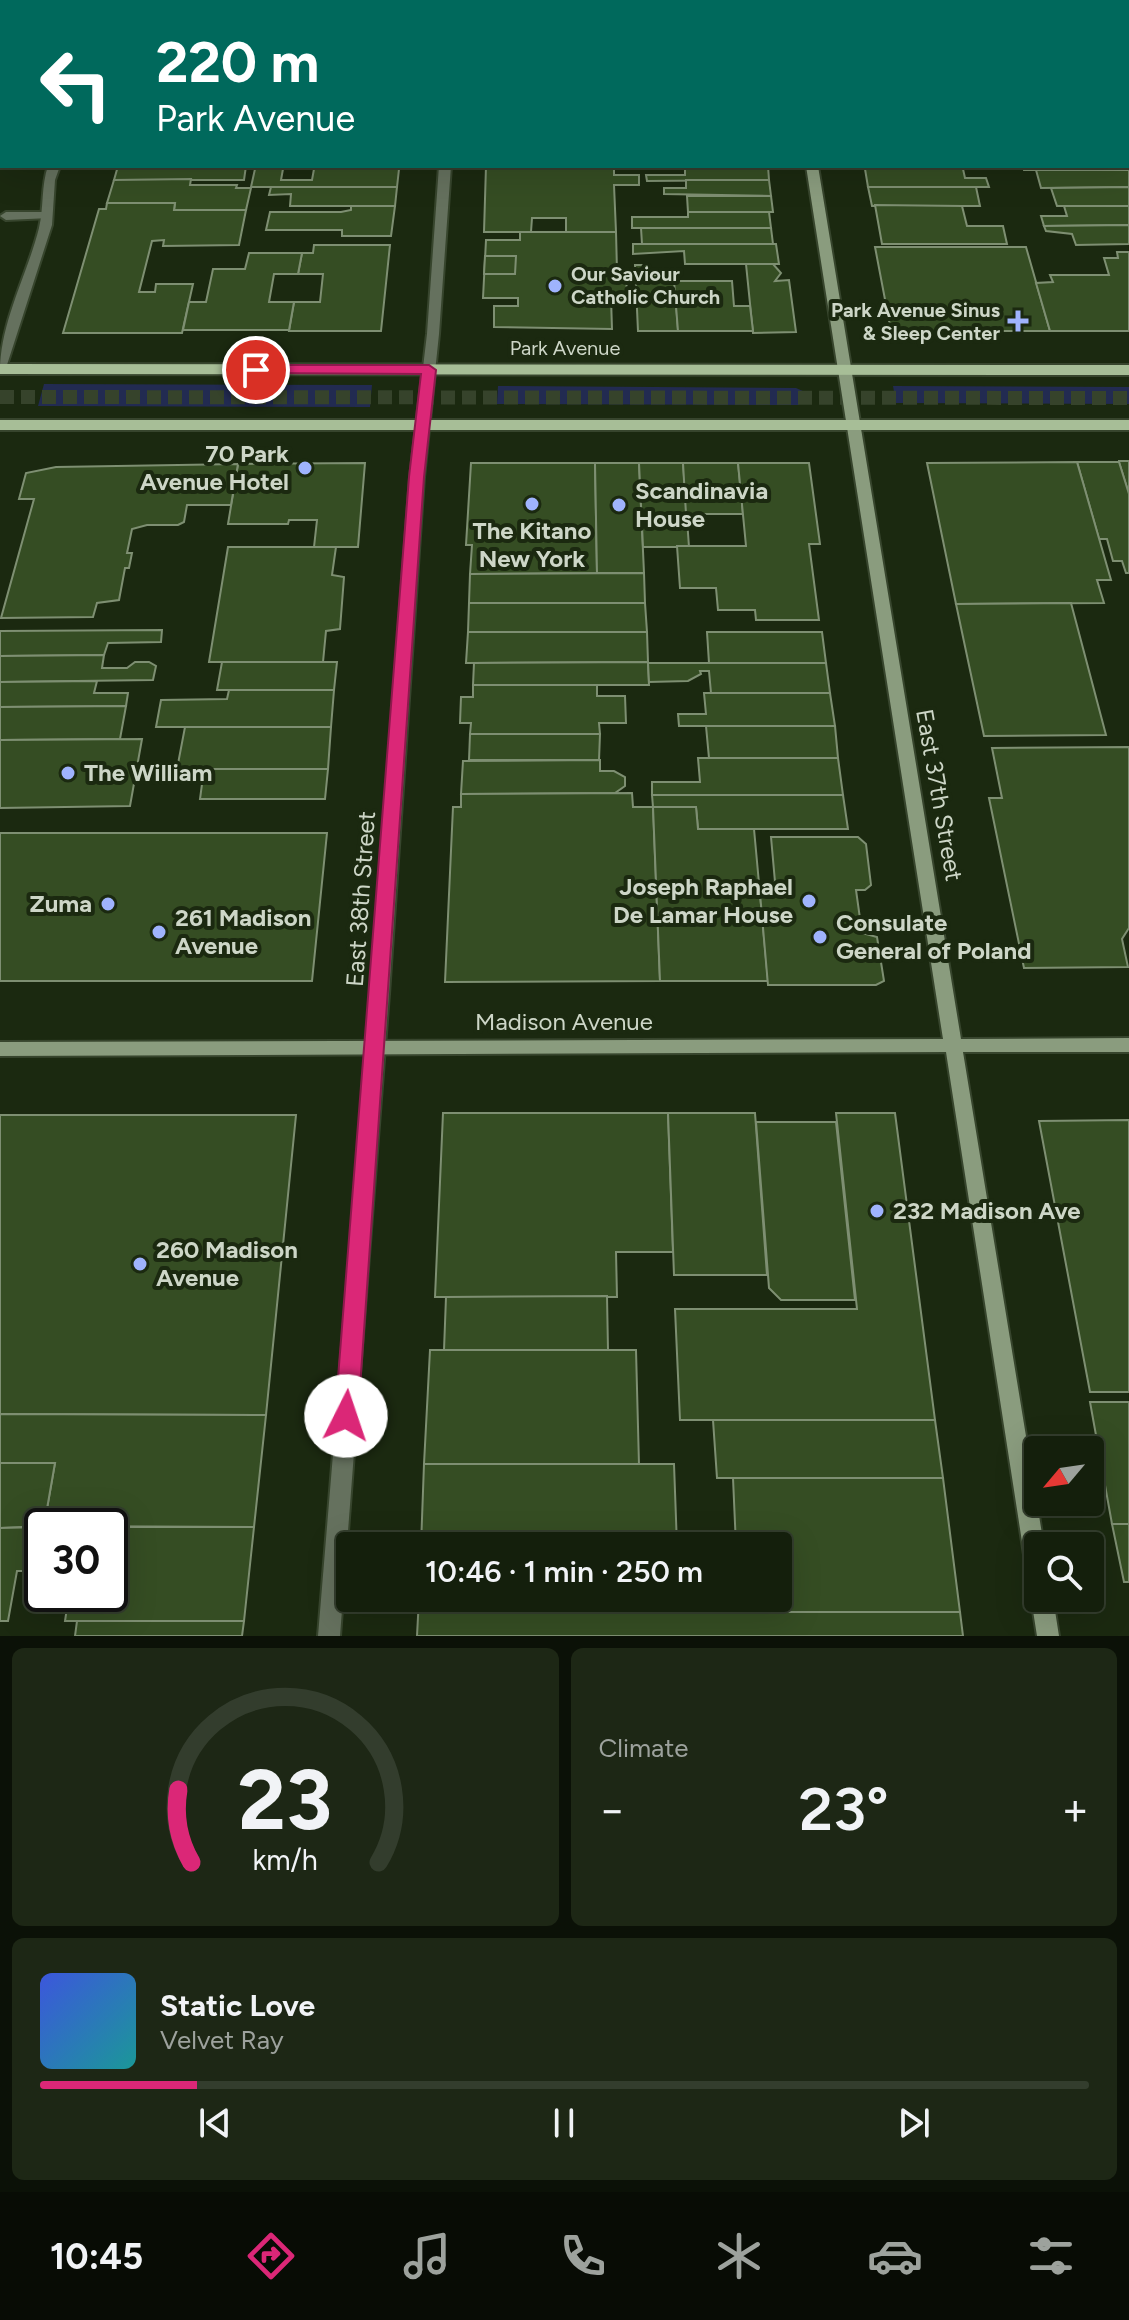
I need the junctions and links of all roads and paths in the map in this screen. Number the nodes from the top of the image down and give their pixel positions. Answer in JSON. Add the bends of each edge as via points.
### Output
{"nodes":[{"id":1,"x":53,"y":168,"type":"edge"},
{"id":2,"x":445,"y":168,"type":"edge"},
{"id":3,"x":812,"y":168,"type":"edge"},
{"id":4,"x":6,"y":216,"type":"dead end"},
{"id":5,"x":46,"y":216,"type":"junction"},
{"id":6,"x":0,"y":368,"type":"edge"},
{"id":7,"x":429,"y":370,"type":"junction"},
{"id":8,"x":844,"y":370,"type":"junction"},
{"id":9,"x":1129,"y":370,"type":"edge"},
{"id":10,"x":0,"y":425,"type":"edge"},
{"id":11,"x":423,"y":425,"type":"junction"},
{"id":12,"x":852,"y":425,"type":"junction"},
{"id":13,"x":1129,"y":425,"type":"edge"},
{"id":14,"x":955,"y":1044,"type":"junction"},
{"id":15,"x":1129,"y":1045,"type":"edge"},
{"id":16,"x":375,"y":1046,"type":"junction"},
{"id":17,"x":0,"y":1049,"type":"edge"},
{"id":18,"x":1031,"y":1532,"type":"edge"},
{"id":19,"x":1044,"y":1612,"type":"edge"},
{"id":20,"x":329,"y":1636,"type":"edge"},
{"id":21,"x":1048,"y":1636,"type":"edge"}],
"edges":[{"from":1,"to":5,"type":"street"},
{"from":2,"to":7,"type":"street","name":"East 38th Street"},
{"from":3,"to":8,"type":"main road","name":"East 37th Street"},
{"from":4,"to":5,"type":"street"},
{"from":5,"to":6,"type":"street"},
{"from":6,"to":7,"type":"main road","name":"Park Avenue"},
{"from":7,"to":8,"type":"main road","name":"Park Avenue"},
{"from":7,"to":11,"type":"street","name":"East 38th Street"},
{"from":8,"to":9,"type":"main road","name":"Park Avenue"},
{"from":8,"to":12,"type":"main road","name":"East 37th Street"},
{"from":10,"to":11,"type":"main road"},
{"from":11,"to":12,"type":"main road"},
{"from":11,"to":16,"type":"street","name":"East 38th Street"},
{"from":12,"to":13,"type":"main road"},
{"from":12,"to":14,"type":"main road","name":"East 37th Street"},
{"from":14,"to":15,"type":"main road","name":"Madison Avenue"},
{"from":14,"to":16,"type":"main road","name":"Madison Avenue"},
{"from":14,"to":18,"type":"main road","name":"East 37th Street"},
{"from":16,"to":17,"type":"main road","name":"Madison Avenue"},
{"from":16,"to":20,"type":"street","name":"East 38th Street"},
{"from":19,"to":21,"type":"main road"}]}
